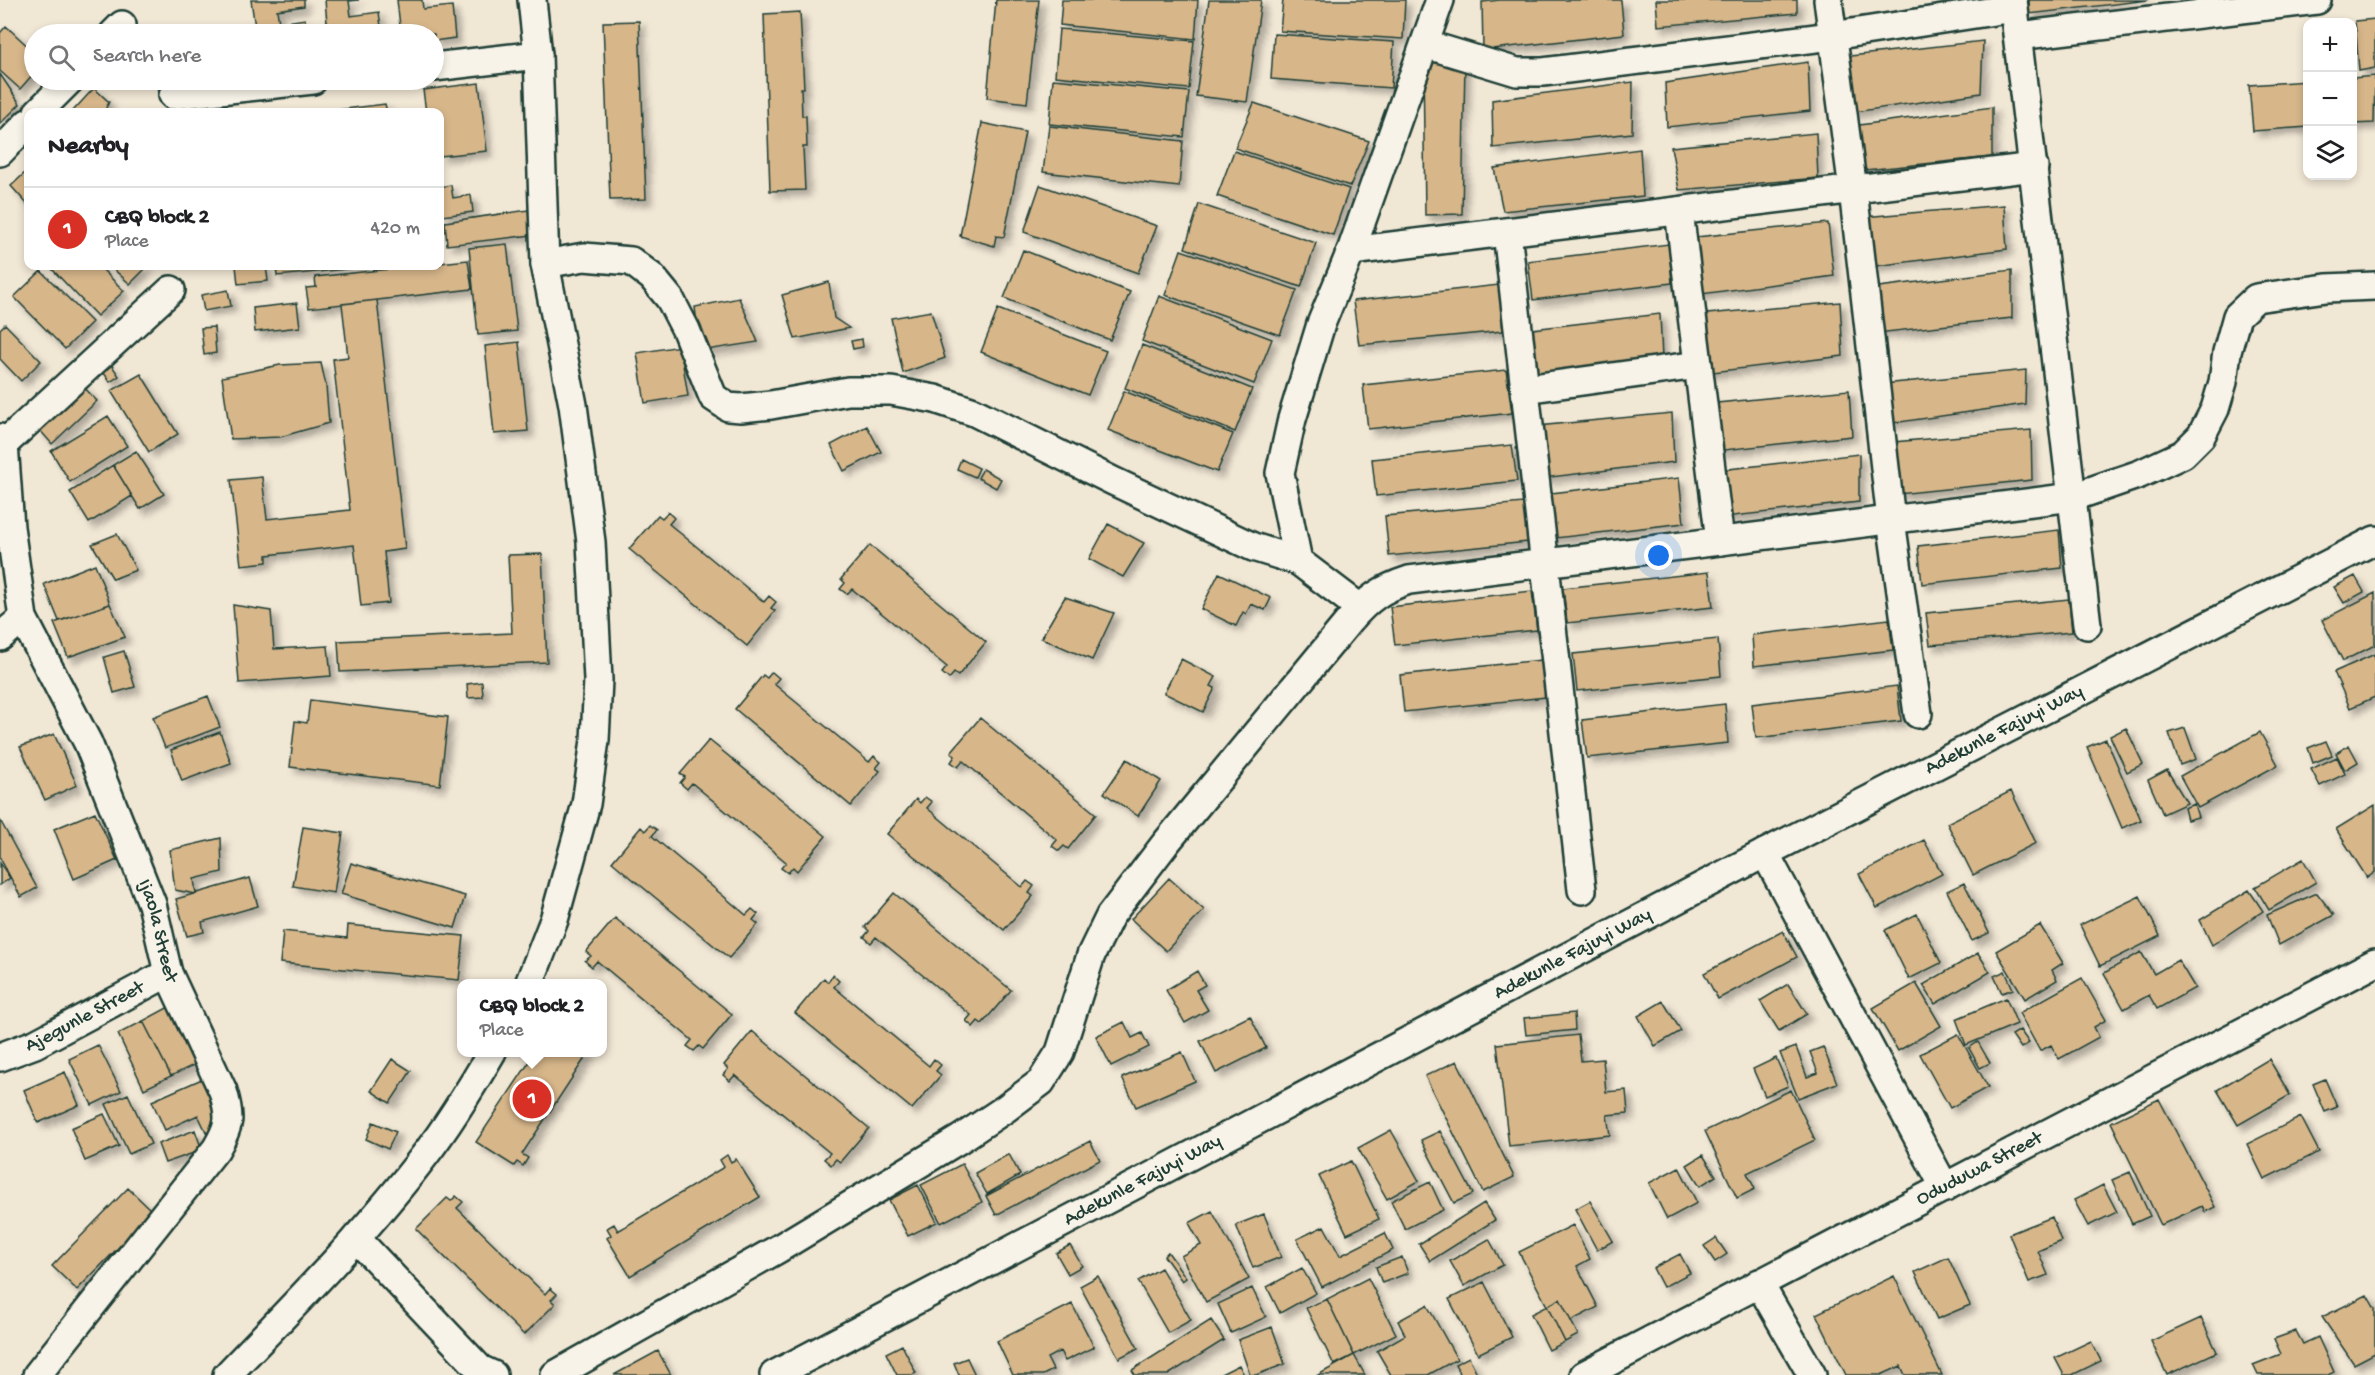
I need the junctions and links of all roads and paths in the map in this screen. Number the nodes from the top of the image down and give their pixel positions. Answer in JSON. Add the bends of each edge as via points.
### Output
{"nodes":[{"id":1,"x":532,"y":0,"type":"edge"},
{"id":2,"x":1440,"y":0,"type":"edge"},
{"id":3,"x":1828,"y":0,"type":"edge"},
{"id":4,"x":2317,"y":0,"type":"edge"},
{"id":5,"x":2014,"y":4,"type":"edge"},
{"id":6,"x":1832,"y":36,"type":"junction"},
{"id":7,"x":2018,"y":36,"type":"junction"},
{"id":8,"x":1425,"y":44,"type":"junction"},
{"id":9,"x":538,"y":55,"type":"junction"},
{"id":10,"x":444,"y":66,"type":"edge"},
{"id":11,"x":60,"y":90,"type":"edge"},
{"id":12,"x":220,"y":90,"type":"edge"},
{"id":13,"x":173,"y":95,"type":"dead end"},
{"id":14,"x":42,"y":108,"type":"edge"},
{"id":15,"x":24,"y":127,"type":"edge"},
{"id":16,"x":0,"y":152,"type":"edge"},
{"id":17,"x":2034,"y":167,"type":"junction"},
{"id":18,"x":1853,"y":190,"type":"junction"},
{"id":19,"x":1679,"y":211,"type":"junction"},
{"id":20,"x":1507,"y":232,"type":"junction"},
{"id":21,"x":1351,"y":251,"type":"junction"},
{"id":22,"x":546,"y":264,"type":"junction"},
{"id":23,"x":2375,"y":286,"type":"edge"},
{"id":24,"x":171,"y":290,"type":"dead end"},
{"id":25,"x":1698,"y":365,"type":"junction"},
{"id":26,"x":1525,"y":389,"type":"junction"},
{"id":27,"x":2,"y":441,"type":"edge"},
{"id":28,"x":2073,"y":497,"type":"junction"},
{"id":29,"x":1891,"y":520,"type":"junction"},
{"id":30,"x":5,"y":528,"type":"edge"},
{"id":31,"x":2375,"y":540,"type":"edge"},
{"id":32,"x":1720,"y":541,"type":"junction"},
{"id":33,"x":1298,"y":561,"type":"junction"},
{"id":34,"x":1544,"y":563,"type":"junction"},
{"id":35,"x":1360,"y":608,"type":"junction"},
{"id":36,"x":23,"y":618,"type":"junction"},
{"id":37,"x":2087,"y":625,"type":"dead end"},
{"id":38,"x":0,"y":637,"type":"edge"},
{"id":39,"x":1918,"y":714,"type":"dead end"},
{"id":40,"x":1764,"y":853,"type":"junction"},
{"id":41,"x":1582,"y":890,"type":"dead end"},
{"id":42,"x":2375,"y":963,"type":"edge"},
{"id":43,"x":168,"y":973,"type":"junction"},
{"id":44,"x":531,"y":979,"type":"edge"},
{"id":45,"x":0,"y":1057,"type":"edge"},
{"id":46,"x":490,"y":1057,"type":"edge"},
{"id":47,"x":1945,"y":1188,"type":"junction"},
{"id":48,"x":356,"y":1239,"type":"junction"},
{"id":49,"x":1759,"y":1283,"type":"junction"},
{"id":50,"x":37,"y":1375,"type":"edge"},
{"id":51,"x":227,"y":1375,"type":"edge"},
{"id":52,"x":493,"y":1375,"type":"edge"},
{"id":53,"x":555,"y":1375,"type":"edge"},
{"id":54,"x":774,"y":1375,"type":"edge"},
{"id":55,"x":1584,"y":1375,"type":"edge"},
{"id":56,"x":1812,"y":1375,"type":"edge"}],
"edges":[{"from":1,"to":9,"type":"street"},
{"from":2,"to":8,"type":"street"},
{"from":3,"to":6,"type":"street"},
{"from":4,"to":7,"type":"street"},
{"from":5,"to":6,"type":"street"},
{"from":5,"to":7,"type":"street"},
{"from":6,"to":8,"type":"street","via":[[1543,72],[1517,72]]},
{"from":6,"to":18,"type":"street"},
{"from":7,"to":17,"type":"street"},
{"from":8,"to":21,"type":"street"},
{"from":9,"to":10,"type":"street"},
{"from":9,"to":22,"type":"street"},
{"from":11,"to":14,"type":"street"},
{"from":12,"to":13,"type":"street"},
{"from":15,"to":16,"type":"street"},
{"from":17,"to":18,"type":"street"},
{"from":17,"to":28,"type":"street"},
{"from":18,"to":19,"type":"street"},
{"from":18,"to":29,"type":"street"},
{"from":19,"to":20,"type":"street"},
{"from":19,"to":25,"type":"street"},
{"from":20,"to":21,"type":"street"},
{"from":20,"to":26,"type":"street"},
{"from":21,"to":33,"type":"street","via":[[1321,324],[1280,473]]},
{"from":22,"to":33,"type":"street","via":[[584,257],[631,261],[652,277],[670,299],[686,330],[713,397],[728,407],[761,406],[848,391],[891,391],[935,399],[974,412],[1252,547]]},
{"from":22,"to":44,"type":"street","via":[[573,405],[591,542],[598,680],[586,804],[554,920]]},
{"from":23,"to":28,"type":"street","via":[[2256,298],[2237,316],[2215,410],[2201,436],[2183,454]]},
{"from":24,"to":27,"type":"street"},
{"from":25,"to":26,"type":"street"},
{"from":25,"to":32,"type":"street"},
{"from":26,"to":34,"type":"street"},
{"from":27,"to":30,"type":"street","name":"Ijaola Street"},
{"from":28,"to":29,"type":"street"},
{"from":28,"to":37,"type":"street"},
{"from":29,"to":32,"type":"street"},
{"from":29,"to":39,"type":"street"},
{"from":30,"to":36,"type":"street","name":"Ijaola Street"},
{"from":31,"to":40,"type":"street","name":"Adekunle Fajuyi Way"},
{"from":32,"to":34,"type":"street"},
{"from":33,"to":35,"type":"street"},
{"from":34,"to":35,"type":"street","via":[[1409,580],[1387,587]]},
{"from":34,"to":41,"type":"street"},
{"from":35,"to":53,"type":"street","via":[[1110,916],[1090,955],[1060,1052],[1041,1082],[960,1139],[778,1249]]},
{"from":36,"to":38,"type":"street"},
{"from":36,"to":43,"type":"street","name":"Ijaola Street","via":[[88,743],[152,904]]},
{"from":40,"to":47,"type":"street"},
{"from":40,"to":54,"type":"street","name":"Adekunle Fajuyi Way"},
{"from":42,"to":47,"type":"street","name":"Oduduwa Street"},
{"from":43,"to":45,"type":"street","name":"Ajegunle Street","via":[[35,1044]]},
{"from":43,"to":50,"type":"street","name":"Ijaola Street","via":[[223,1091],[229,1111],[228,1128],[166,1215]]},
{"from":46,"to":48,"type":"street","via":[[425,1155]]},
{"from":47,"to":49,"type":"street","name":"Oduduwa Street"},
{"from":48,"to":51,"type":"street"},
{"from":48,"to":52,"type":"street","via":[[480,1369]]},
{"from":49,"to":55,"type":"street","name":"Oduduwa Street"},
{"from":49,"to":56,"type":"street"}]}
